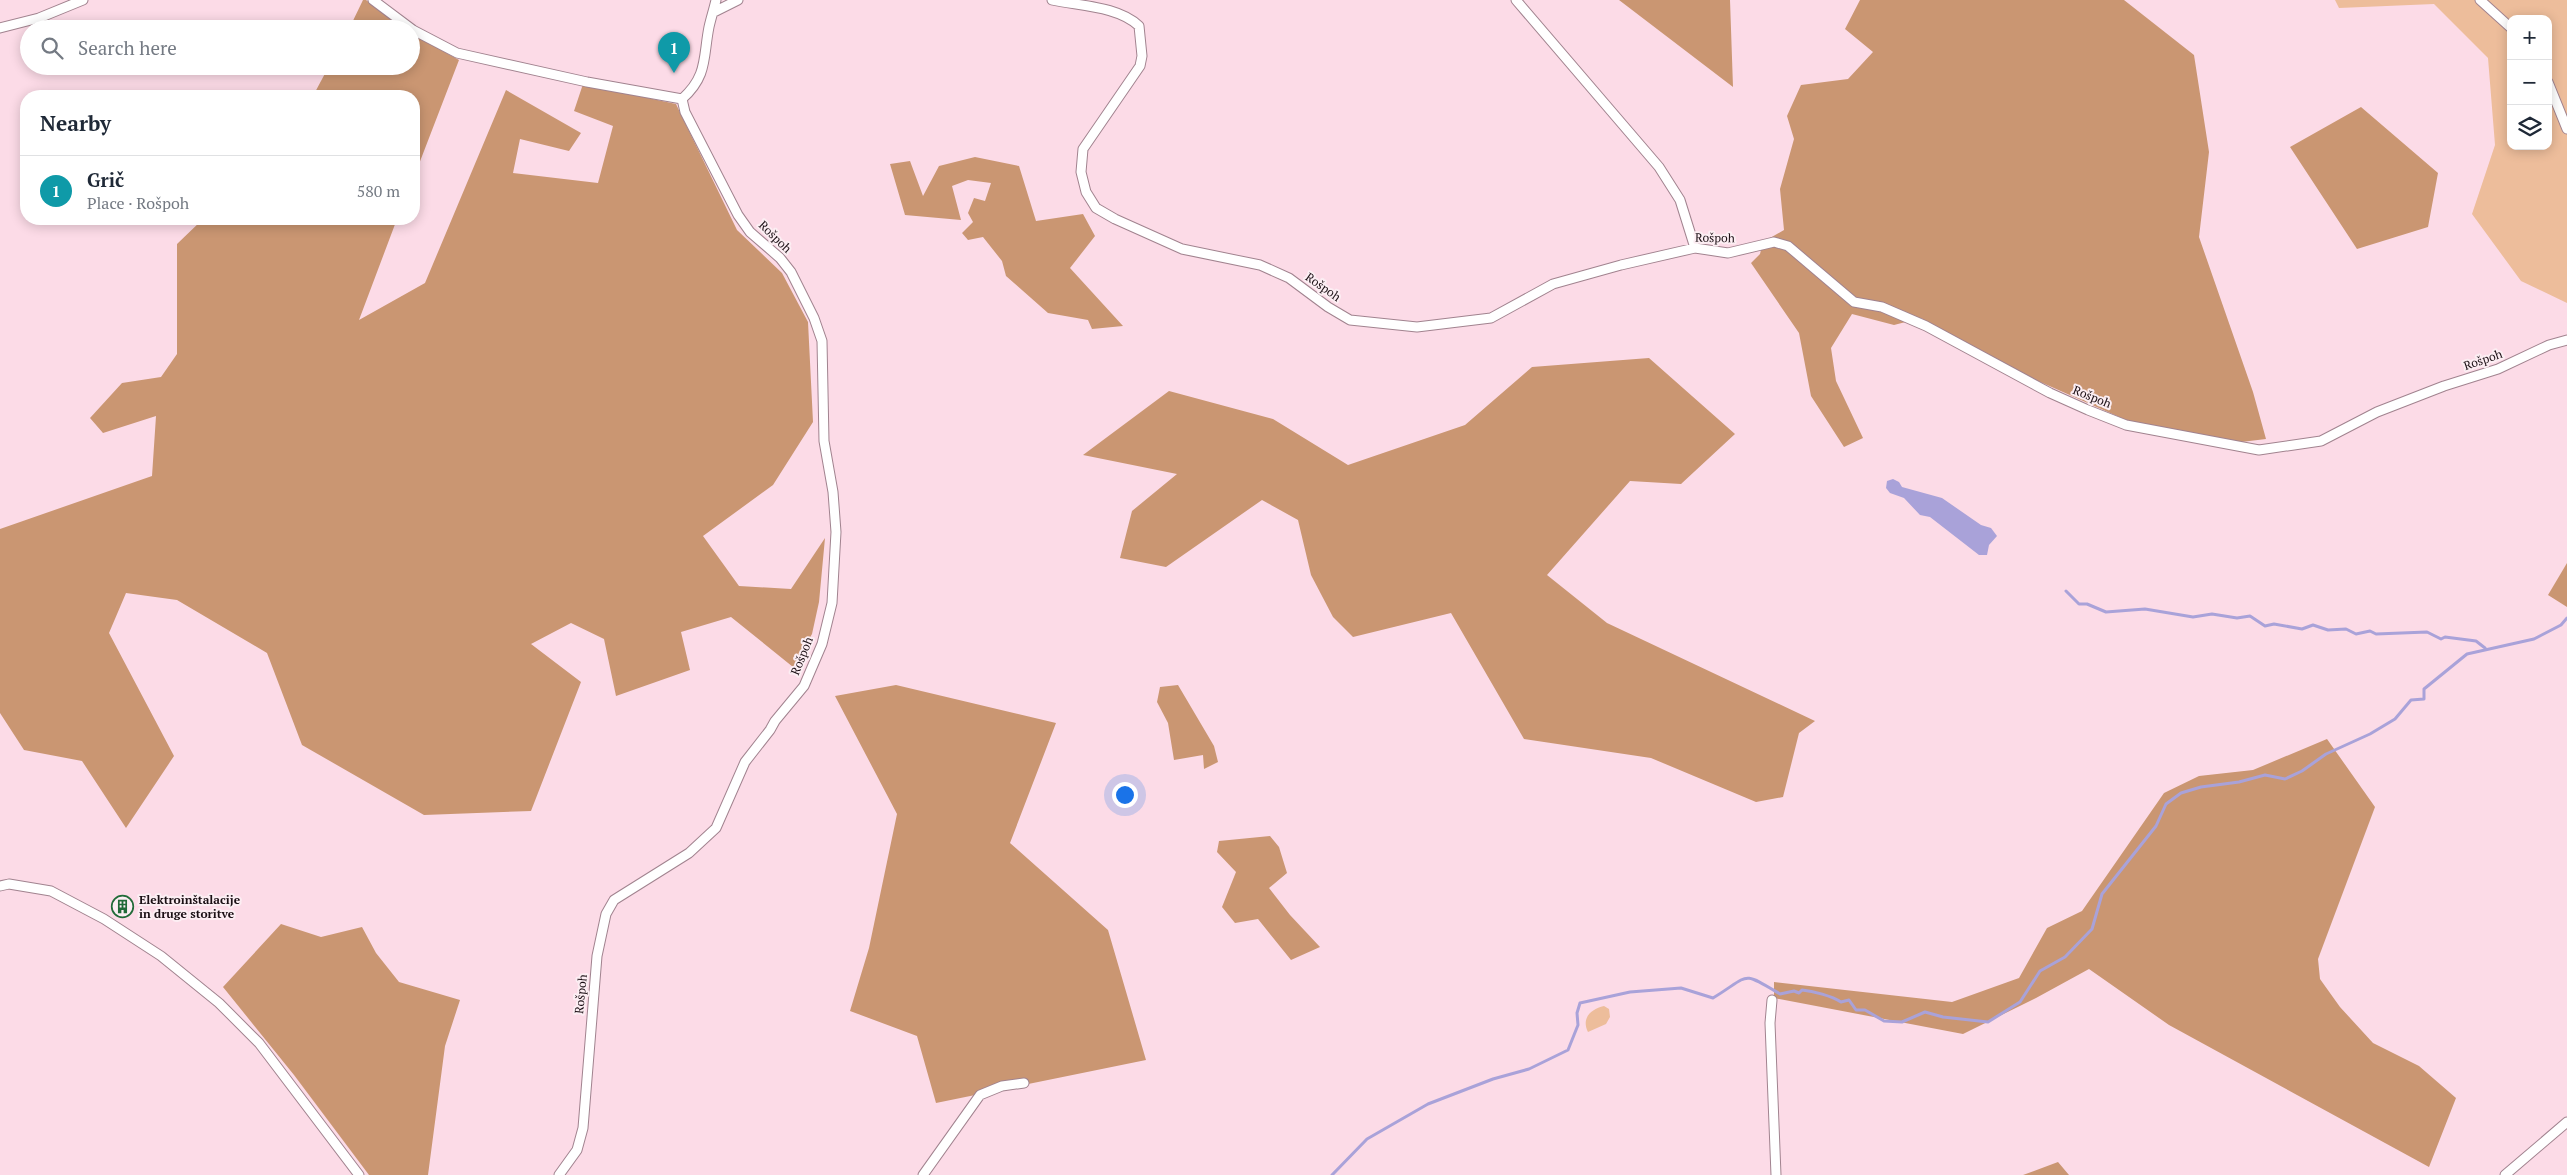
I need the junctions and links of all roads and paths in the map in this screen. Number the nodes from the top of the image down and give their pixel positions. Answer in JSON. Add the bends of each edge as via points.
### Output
{"nodes":[{"id":1,"x":83,"y":0,"type":"edge"},
{"id":2,"x":373,"y":0,"type":"edge"},
{"id":3,"x":716,"y":0,"type":"edge"},
{"id":4,"x":738,"y":0,"type":"edge"},
{"id":5,"x":1052,"y":0,"type":"edge"},
{"id":6,"x":1516,"y":0,"type":"edge"},
{"id":7,"x":2480,"y":0,"type":"edge"},
{"id":8,"x":714,"y":12,"type":"junction"},
{"id":9,"x":31,"y":20,"type":"edge"},
{"id":10,"x":400,"y":20,"type":"edge"},
{"id":11,"x":20,"y":23,"type":"edge"},
{"id":12,"x":2507,"y":24,"type":"edge"},
{"id":13,"x":0,"y":28,"type":"edge"},
{"id":14,"x":420,"y":34,"type":"edge"},
{"id":15,"x":2552,"y":92,"type":"edge"},
{"id":16,"x":682,"y":99,"type":"junction"},
{"id":17,"x":2567,"y":129,"type":"edge"},
{"id":18,"x":1695,"y":248,"type":"junction"},
{"id":19,"x":2567,"y":340,"type":"edge"},
{"id":20,"x":0,"y":886,"type":"edge"},
{"id":21,"x":1772,"y":1000,"type":"dead end"},
{"id":22,"x":1024,"y":1083,"type":"dead end"},
{"id":23,"x":2567,"y":1122,"type":"edge"},
{"id":24,"x":359,"y":1175,"type":"edge"},
{"id":25,"x":559,"y":1175,"type":"edge"},
{"id":26,"x":923,"y":1175,"type":"edge"},
{"id":27,"x":1776,"y":1175,"type":"edge"},
{"id":28,"x":2505,"y":1175,"type":"edge"}],
"edges":[{"from":1,"to":9,"type":"street"},
{"from":2,"to":10,"type":"street"},
{"from":3,"to":8,"type":"street"},
{"from":4,"to":8,"type":"street"},
{"from":5,"to":18,"type":"street","name":"Rošpoh","via":[[1110,11],[1140,26],[1140,66],[1083,149],[1081,172],[1086,192],[1096,208],[1182,249],[1260,265],[1289,278],[1350,320],[1416,327],[1491,318],[1535,293],[1572,278]]},
{"from":6,"to":18,"type":"street","via":[[1659,167],[1680,200]]},
{"from":7,"to":12,"type":"street"},
{"from":8,"to":16,"type":"street","via":[[699,80]]},
{"from":11,"to":13,"type":"street"},
{"from":14,"to":16,"type":"street","via":[[457,53]]},
{"from":15,"to":17,"type":"street"},
{"from":16,"to":25,"type":"street","name":"Rošpoh","via":[[685,112],[738,215],[750,232],[791,272],[822,341],[824,441],[836,532],[832,603],[822,644],[804,686],[745,762],[716,828],[689,853],[614,900],[606,914],[597,956],[583,1128],[577,1150]]},
{"from":18,"to":19,"type":"street","name":"Rošpoh","via":[[1728,253],[1774,242],[1783,244],[1854,302],[1882,307],[1926,326],[2043,390],[2088,410],[2126,425],[2259,450],[2321,441],[2377,412],[2498,369]]},
{"from":20,"to":24,"type":"street","via":[[10,884],[51,891],[104,919],[168,962],[219,1003],[260,1043]]},
{"from":21,"to":27,"type":"street","via":[[1770,1023]]},
{"from":22,"to":26,"type":"street","via":[[1002,1086],[980,1095]]},
{"from":23,"to":28,"type":"street"}]}
